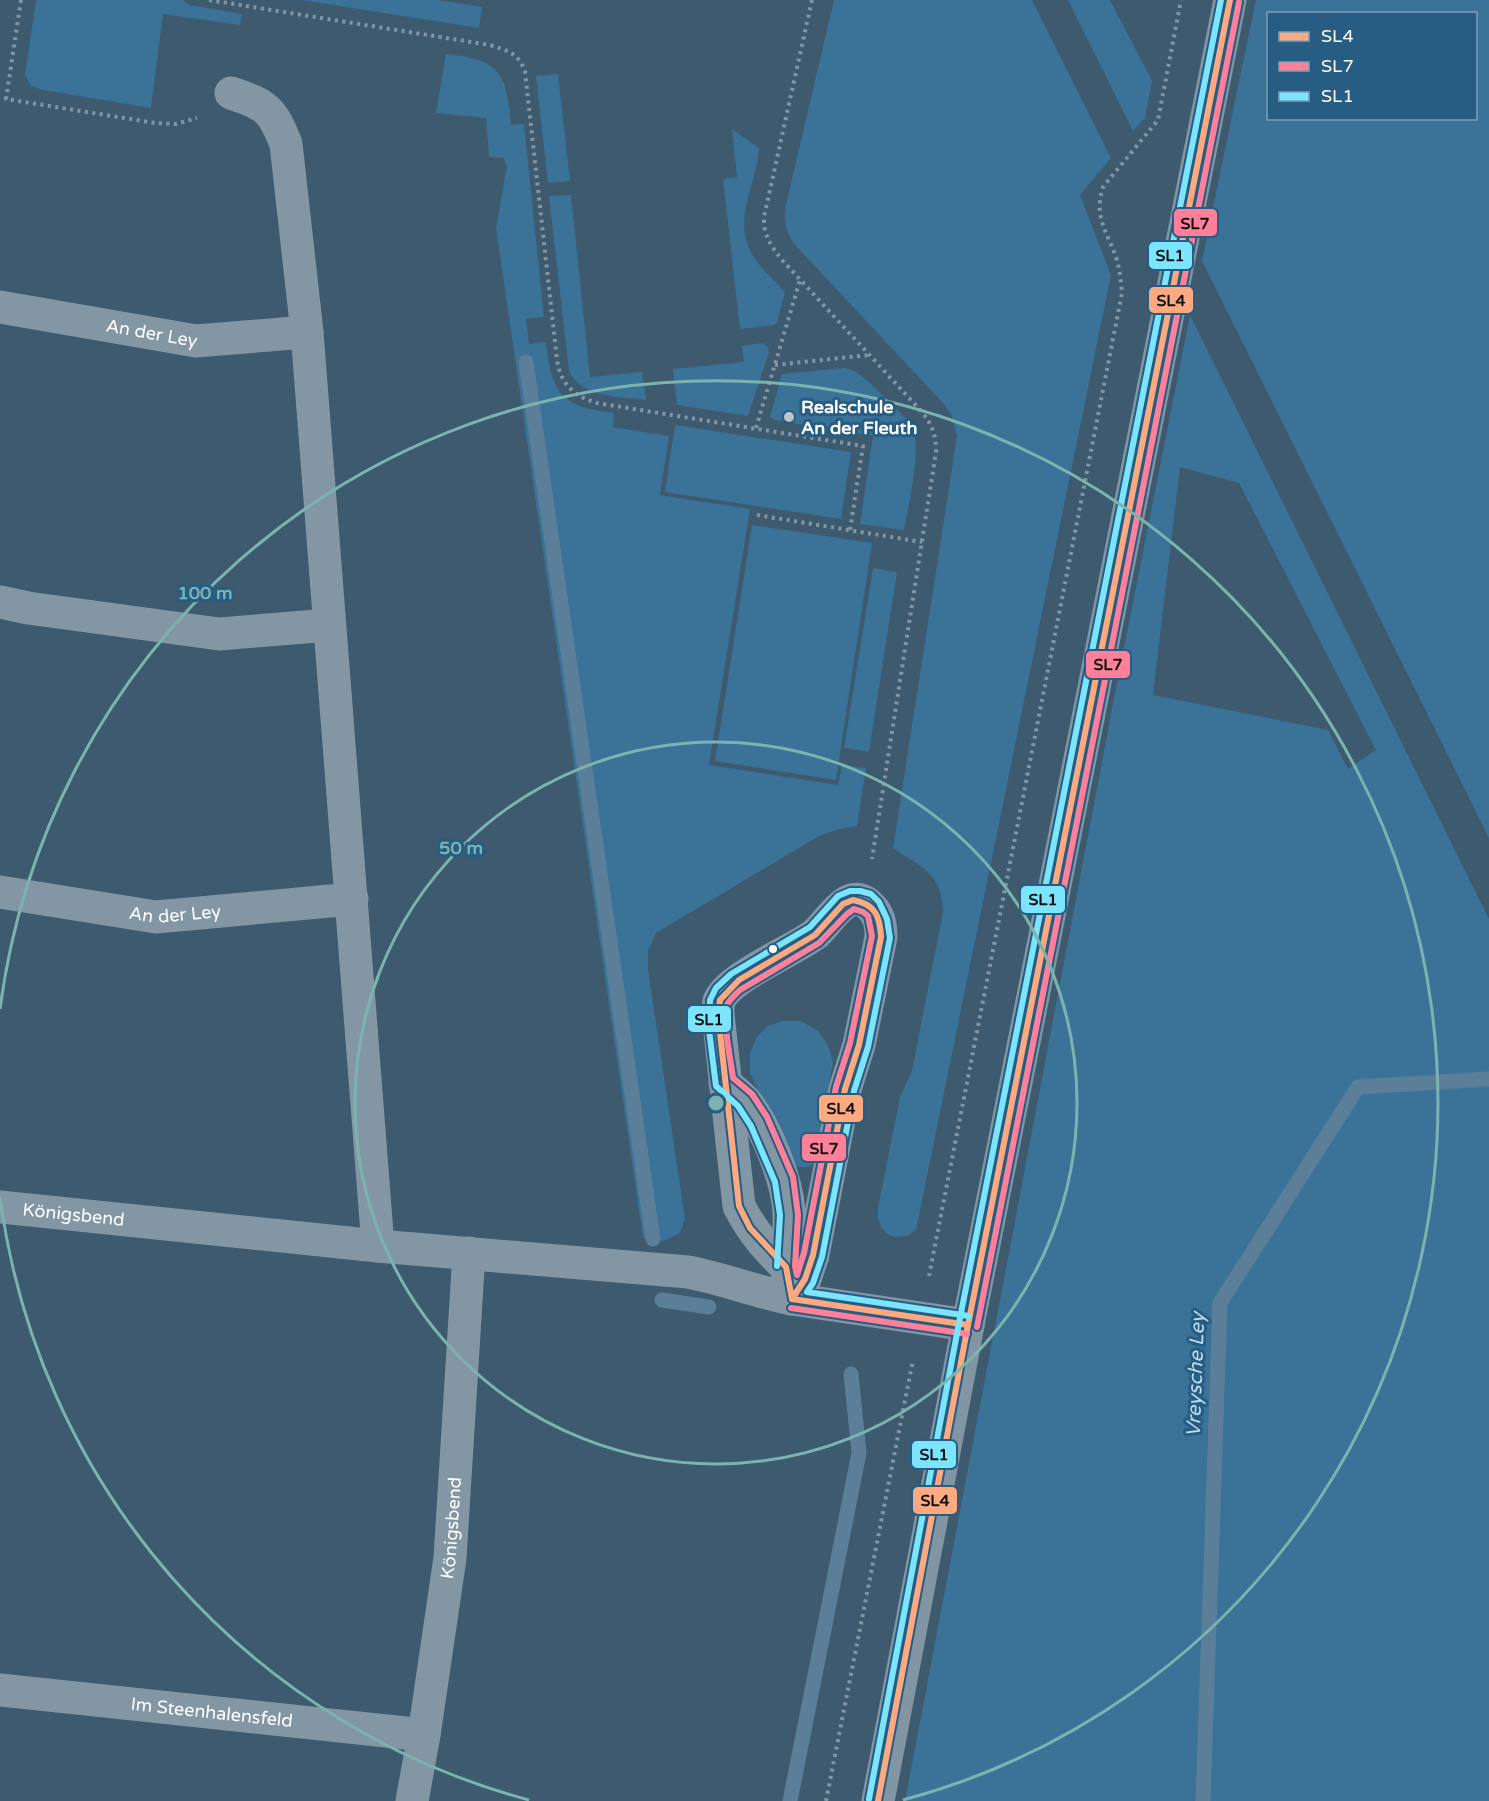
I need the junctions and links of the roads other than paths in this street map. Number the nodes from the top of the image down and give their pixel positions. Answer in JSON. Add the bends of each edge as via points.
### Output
{"nodes":[{"id":1,"x":1230,"y":0,"type":"edge"},
{"id":2,"x":231,"y":93,"type":"road end"},
{"id":3,"x":0,"y":307,"type":"edge"},
{"id":4,"x":307,"y":332,"type":"junction"},
{"id":5,"x":0,"y":602,"type":"edge"},
{"id":6,"x":329,"y":625,"type":"junction"},
{"id":7,"x":0,"y":891,"type":"edge"},
{"id":8,"x":352,"y":899,"type":"junction"},
{"id":9,"x":725,"y":1083,"type":"junction"},
{"id":10,"x":0,"y":1207,"type":"edge"},
{"id":11,"x":378,"y":1246,"type":"junction"},
{"id":12,"x":469,"y":1253,"type":"junction"},
{"id":13,"x":786,"y":1267,"type":"junction"},
{"id":14,"x":792,"y":1299,"type":"junction"},
{"id":15,"x":968,"y":1325,"type":"junction"},
{"id":16,"x":0,"y":1690,"type":"edge"},
{"id":17,"x":424,"y":1735,"type":"junction"},
{"id":18,"x":412,"y":1801,"type":"edge"},
{"id":19,"x":878,"y":1801,"type":"edge"}],
"edges":[{"from":1,"to":15,"type":"main road"},
{"from":2,"to":4,"type":"street","via":[[259,102],[276,118],[286,144]]},
{"from":3,"to":4,"type":"street","name":"An der Ley","via":[[196,341]]},
{"from":4,"to":6,"type":"street"},
{"from":5,"to":6,"type":"street","via":[[219,634]]},
{"from":6,"to":8,"type":"street"},
{"from":7,"to":8,"type":"street","name":"An der Ley","via":[[156,917]]},
{"from":8,"to":11,"type":"street"},
{"from":9,"to":13,"type":"street","via":[[739,1206],[750,1228]]},
{"from":9,"to":13,"type":"street","via":[[745,1100],[759,1122],[784,1180],[789,1215]]},
{"from":9,"to":14,"type":"street","via":[[718,1014],[720,1000],[728,989],[814,935],[843,904],[865,901],[876,911],[881,937],[859,1045],[845,1089],[813,1255],[805,1279]]},
{"from":10,"to":11,"type":"street","name":"Königsbend"},
{"from":11,"to":12,"type":"street","name":"Königsbend"},
{"from":12,"to":14,"type":"street","name":"Königsbend","via":[[688,1272]]},
{"from":12,"to":17,"type":"street","name":"Königsbend","via":[[450,1558]]},
{"from":13,"to":14,"type":"street"},
{"from":14,"to":15,"type":"street","name":"Königsbend"},
{"from":15,"to":19,"type":"main road"},
{"from":16,"to":17,"type":"street","name":"Im Steenhalensfeld"},
{"from":17,"to":18,"type":"street","name":"Königsbend"}]}
